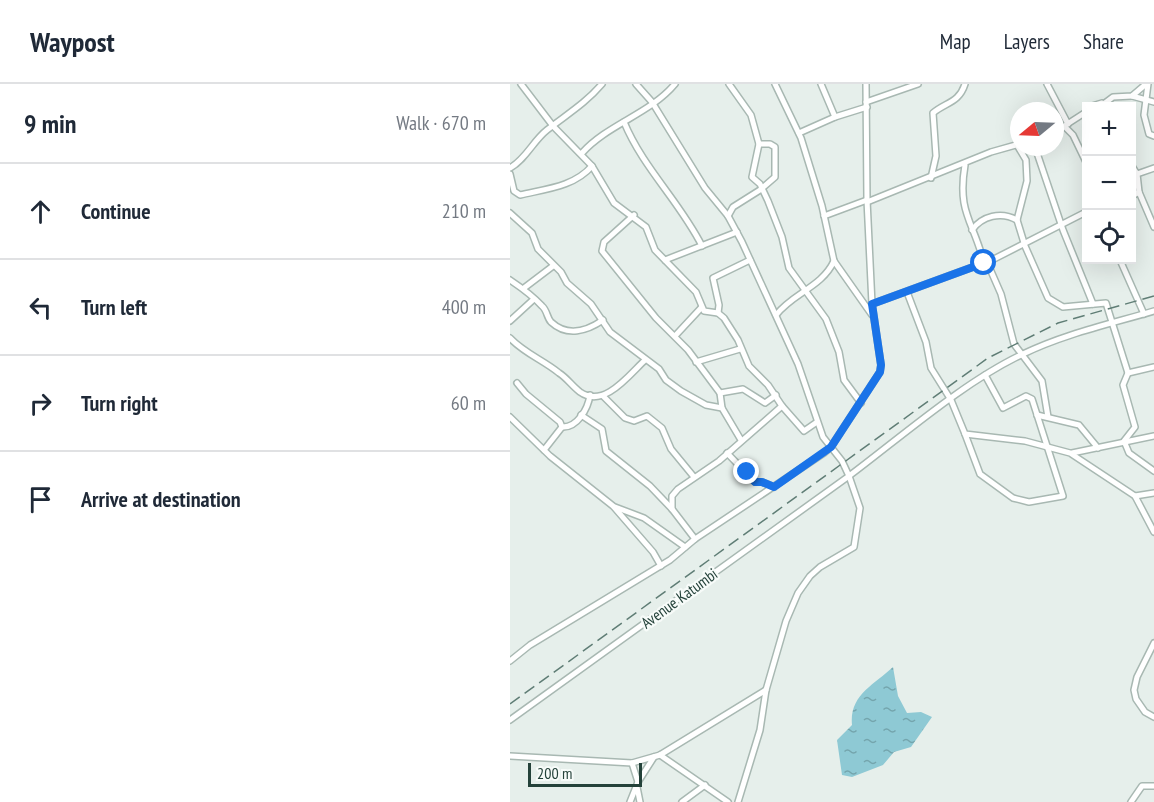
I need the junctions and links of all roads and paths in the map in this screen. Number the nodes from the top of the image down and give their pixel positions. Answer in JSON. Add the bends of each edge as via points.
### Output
{"nodes":[{"id":1,"x":602,"y":84,"type":"edge"},
{"id":2,"x":636,"y":84,"type":"edge"},
{"id":3,"x":675,"y":84,"type":"edge"},
{"id":4,"x":729,"y":84,"type":"edge"},
{"id":5,"x":775,"y":84,"type":"edge"},
{"id":6,"x":821,"y":84,"type":"edge"},
{"id":7,"x":866,"y":84,"type":"edge"},
{"id":8,"x":918,"y":84,"type":"edge"},
{"id":9,"x":965,"y":84,"type":"edge"},
{"id":10,"x":1047,"y":84,"type":"edge"},
{"id":11,"x":1147,"y":84,"type":"edge"},
{"id":12,"x":525,"y":85,"type":"edge"},
{"id":13,"x":1132,"y":96,"type":"junction"},
{"id":14,"x":652,"y":102,"type":"junction"},
{"id":15,"x":1109,"y":102,"type":"edge"},
{"id":16,"x":1147,"y":102,"type":"junction"},
{"id":17,"x":1154,"y":102,"type":"edge"},
{"id":18,"x":866,"y":105,"type":"junction"},
{"id":19,"x":1082,"y":115,"type":"edge"},
{"id":20,"x":835,"y":117,"type":"junction"},
{"id":21,"x":624,"y":122,"type":"junction"},
{"id":22,"x":1067,"y":125,"type":"junction"},
{"id":23,"x":553,"y":126,"type":"junction"},
{"id":24,"x":1064,"y":127,"type":"edge"},
{"id":25,"x":799,"y":133,"type":"junction"},
{"id":26,"x":1154,"y":136,"type":"edge"},
{"id":27,"x":759,"y":144,"type":"junction"},
{"id":28,"x":1010,"y":146,"type":"edge"},
{"id":29,"x":582,"y":153,"type":"junction"},
{"id":30,"x":1024,"y":156,"type":"edge"},
{"id":31,"x":1038,"y":156,"type":"edge"},
{"id":32,"x":1083,"y":156,"type":"edge"},
{"id":33,"x":965,"y":165,"type":"junction"},
{"id":34,"x":592,"y":166,"type":"junction"},
{"id":35,"x":510,"y":168,"type":"edge"},
{"id":36,"x":1154,"y":168,"type":"edge"},
{"id":37,"x":510,"y":174,"type":"edge"},
{"id":38,"x":1137,"y":174,"type":"joint"},
{"id":39,"x":931,"y":178,"type":"junction"},
{"id":40,"x":762,"y":188,"type":"junction"},
{"id":41,"x":1139,"y":192,"type":"junction"},
{"id":42,"x":1136,"y":194,"type":"edge"},
{"id":43,"x":867,"y":201,"type":"junction"},
{"id":44,"x":1151,"y":212,"type":"edge"},
{"id":45,"x":510,"y":213,"type":"edge"},
{"id":46,"x":1082,"y":214,"type":"edge"},
{"id":47,"x":634,"y":215,"type":"junction"},
{"id":48,"x":728,"y":216,"type":"junction"},
{"id":49,"x":824,"y":216,"type":"junction"},
{"id":50,"x":1017,"y":220,"type":"junction"},
{"id":51,"x":1062,"y":226,"type":"junction"},
{"id":52,"x":1154,"y":227,"type":"edge"},
{"id":53,"x":972,"y":230,"type":"junction"},
{"id":54,"x":737,"y":232,"type":"junction"},
{"id":55,"x":702,"y":246,"type":"junction"},
{"id":56,"x":1025,"y":246,"type":"junction"},
{"id":57,"x":665,"y":260,"type":"junction"},
{"id":58,"x":750,"y":260,"type":"junction"},
{"id":59,"x":834,"y":261,"type":"junction"},
{"id":60,"x":985,"y":262,"type":"junction"},
{"id":61,"x":1122,"y":264,"type":"edge"},
{"id":62,"x":553,"y":266,"type":"junction"},
{"id":63,"x":841,"y":270,"type":"junction"},
{"id":64,"x":829,"y":273,"type":"junction"},
{"id":65,"x":510,"y":280,"type":"edge"},
{"id":66,"x":524,"y":288,"type":"junction"},
{"id":67,"x":805,"y":290,"type":"junction"},
{"id":68,"x":907,"y":292,"type":"junction"},
{"id":69,"x":534,"y":299,"type":"junction"},
{"id":70,"x":872,"y":304,"type":"junction"},
{"id":71,"x":1093,"y":304,"type":"junction"},
{"id":72,"x":701,"y":308,"type":"junction"},
{"id":73,"x":1154,"y":310,"type":"edge"},
{"id":74,"x":718,"y":313,"type":"junction"},
{"id":75,"x":1143,"y":314,"type":"junction"},
{"id":76,"x":776,"y":315,"type":"junction"},
{"id":77,"x":874,"y":318,"type":"junction"},
{"id":78,"x":603,"y":320,"type":"junction"},
{"id":79,"x":510,"y":321,"type":"edge"},
{"id":80,"x":1113,"y":322,"type":"junction"},
{"id":81,"x":675,"y":336,"type":"junction"},
{"id":82,"x":510,"y":338,"type":"edge"},
{"id":83,"x":740,"y":349,"type":"junction"},
{"id":84,"x":1020,"y":355,"type":"junction"},
{"id":85,"x":645,"y":360,"type":"junction"},
{"id":86,"x":696,"y":362,"type":"junction"},
{"id":87,"x":1154,"y":367,"type":"edge"},
{"id":88,"x":1128,"y":374,"type":"junction"},
{"id":89,"x":985,"y":375,"type":"junction"},
{"id":90,"x":517,"y":383,"type":"dead end"},
{"id":91,"x":720,"y":393,"type":"junction"},
{"id":92,"x":590,"y":395,"type":"junction"},
{"id":93,"x":776,"y":395,"type":"junction"},
{"id":94,"x":603,"y":396,"type":"junction"},
{"id":95,"x":951,"y":400,"type":"junction"},
{"id":96,"x":861,"y":403,"type":"junction"},
{"id":97,"x":782,"y":406,"type":"junction"},
{"id":98,"x":722,"y":408,"type":"junction"},
{"id":99,"x":581,"y":415,"type":"junction"},
{"id":100,"x":1037,"y":415,"type":"junction"},
{"id":101,"x":510,"y":417,"type":"edge"},
{"id":102,"x":1048,"y":417,"type":"junction"},
{"id":103,"x":817,"y":422,"type":"junction"},
{"id":104,"x":562,"y":427,"type":"junction"},
{"id":105,"x":965,"y":434,"type":"junction"},
{"id":106,"x":1154,"y":436,"type":"edge"},
{"id":107,"x":741,"y":440,"type":"junction"},
{"id":108,"x":1124,"y":441,"type":"junction"},
{"id":109,"x":831,"y":447,"type":"junction"},
{"id":110,"x":1046,"y":448,"type":"junction"},
{"id":111,"x":1098,"y":448,"type":"junction"},
{"id":112,"x":544,"y":450,"type":"junction"},
{"id":113,"x":727,"y":453,"type":"junction"},
{"id":114,"x":1070,"y":453,"type":"junction"},
{"id":115,"x":1154,"y":471,"type":"edge"},
{"id":116,"x":849,"y":476,"type":"junction"},
{"id":117,"x":694,"y":477,"type":"junction"},
{"id":118,"x":774,"y":487,"type":"junction"},
{"id":119,"x":1154,"y":493,"type":"edge"},
{"id":120,"x":1135,"y":496,"type":"junction"},
{"id":121,"x":613,"y":506,"type":"junction"},
{"id":122,"x":672,"y":508,"type":"junction"},
{"id":123,"x":1154,"y":532,"type":"edge"},
{"id":124,"x":695,"y":539,"type":"junction"},
{"id":125,"x":686,"y":547,"type":"junction"},
{"id":126,"x":661,"y":566,"type":"junction"},
{"id":127,"x":1154,"y":643,"type":"edge"},
{"id":128,"x":510,"y":661,"type":"edge"},
{"id":129,"x":766,"y":690,"type":"junction"},
{"id":130,"x":1154,"y":717,"type":"edge"},
{"id":131,"x":510,"y":720,"type":"edge"},
{"id":132,"x":510,"y":756,"type":"edge"},
{"id":133,"x":657,"y":756,"type":"junction"},
{"id":134,"x":632,"y":763,"type":"junction"},
{"id":135,"x":637,"y":784,"type":"junction"},
{"id":136,"x":705,"y":785,"type":"junction"},
{"id":137,"x":1154,"y":786,"type":"edge"},
{"id":138,"x":630,"y":802,"type":"edge"},
{"id":139,"x":640,"y":802,"type":"edge"},
{"id":140,"x":682,"y":802,"type":"edge"},
{"id":141,"x":728,"y":802,"type":"edge"},
{"id":142,"x":738,"y":802,"type":"edge"},
{"id":143,"x":1131,"y":802,"type":"edge"}],
"edges":[{"from":1,"to":23,"type":"street"},
{"from":2,"to":14,"type":"street"},
{"from":3,"to":14,"type":"street","via":[[664,97]]},
{"from":4,"to":27,"type":"street","via":[[751,116]]},
{"from":5,"to":25,"type":"street"},
{"from":6,"to":20,"type":"street"},
{"from":7,"to":18,"type":"street"},
{"from":8,"to":18,"type":"street"},
{"from":9,"to":39,"type":"street","via":[[961,96],[933,113],[936,156]]},
{"from":10,"to":22,"type":"street"},
{"from":11,"to":13,"type":"street"},
{"from":11,"to":16,"type":"street"},
{"from":12,"to":23,"type":"street"},
{"from":13,"to":15,"type":"street","via":[[1113,97]]},
{"from":13,"to":16,"type":"street"},
{"from":14,"to":21,"type":"street"},
{"from":14,"to":48,"type":"street","via":[[705,188]]},
{"from":16,"to":17,"type":"street"},
{"from":16,"to":26,"type":"street","via":[[1144,120],[1149,134]]},
{"from":18,"to":20,"type":"street"},
{"from":18,"to":43,"type":"street"},
{"from":19,"to":22,"type":"street"},
{"from":20,"to":25,"type":"street"},
{"from":21,"to":29,"type":"street"},
{"from":21,"to":55,"type":"street","via":[[652,173],[682,210]]},
{"from":22,"to":24,"type":"street"},
{"from":22,"to":32,"type":"street"},
{"from":23,"to":29,"type":"street"},
{"from":23,"to":35,"type":"street"},
{"from":25,"to":49,"type":"street"},
{"from":27,"to":40,"type":"street","via":[[759,157],[752,173]]},
{"from":27,"to":40,"type":"street","via":[[775,147],[776,173]]},
{"from":28,"to":33,"type":"street"},
{"from":29,"to":34,"type":"street"},
{"from":30,"to":50,"type":"street","via":[[1027,181]]},
{"from":31,"to":51,"type":"street"},
{"from":33,"to":39,"type":"street"},
{"from":33,"to":53,"type":"street","via":[[961,196]]},
{"from":34,"to":37,"type":"street","via":[[563,185],[520,195],[514,191]]},
{"from":34,"to":47,"type":"street","via":[[614,202]]},
{"from":36,"to":38,"type":"street"},
{"from":38,"to":41,"type":"street"},
{"from":39,"to":43,"type":"street"},
{"from":40,"to":48,"type":"street","via":[[733,207]]},
{"from":40,"to":67,"type":"street","via":[[782,237],[789,268]]},
{"from":41,"to":42,"type":"street"},
{"from":41,"to":44,"type":"street"},
{"from":43,"to":49,"type":"street"},
{"from":43,"to":70,"type":"street"},
{"from":44,"to":52,"type":"street"},
{"from":45,"to":62,"type":"street","via":[[532,233]]},
{"from":46,"to":51,"type":"street"},
{"from":47,"to":57,"type":"street","via":[[646,227],[655,250]]},
{"from":47,"to":81,"type":"street","via":[[604,242],[602,250],[616,272]]},
{"from":48,"to":54,"type":"street"},
{"from":49,"to":59,"type":"street"},
{"from":50,"to":53,"type":"street","via":[[1009,215],[996,216],[978,222]]},
{"from":50,"to":56,"type":"street"},
{"from":51,"to":56,"type":"street"},
{"from":51,"to":71,"type":"street"},
{"from":53,"to":60,"type":"street"},
{"from":54,"to":55,"type":"street"},
{"from":54,"to":58,"type":"street"},
{"from":55,"to":57,"type":"street"},
{"from":56,"to":60,"type":"street"},
{"from":56,"to":71,"type":"street","via":[[1051,301],[1063,307]]},
{"from":57,"to":72,"type":"street","via":[[696,292]]},
{"from":58,"to":74,"type":"street","via":[[713,278]]},
{"from":58,"to":76,"type":"street"},
{"from":59,"to":63,"type":"street"},
{"from":59,"to":64,"type":"street"},
{"from":60,"to":68,"type":"street"},
{"from":60,"to":84,"type":"street","via":[[1001,294],[1010,336]]},
{"from":61,"to":75,"type":"street"},
{"from":62,"to":66,"type":"street"},
{"from":62,"to":78,"type":"street"},
{"from":63,"to":64,"type":"street"},
{"from":63,"to":77,"type":"street"},
{"from":64,"to":67,"type":"street"},
{"from":65,"to":66,"type":"street"},
{"from":66,"to":69,"type":"street"},
{"from":67,"to":76,"type":"street"},
{"from":67,"to":96,"type":"street","via":[[826,319],[839,352],[844,380]]},
{"from":68,"to":70,"type":"street"},
{"from":68,"to":95,"type":"street","via":[[926,342],[931,368]]},
{"from":69,"to":78,"type":"street","via":[[549,320],[568,331],[582,331]]},
{"from":69,"to":79,"type":"street"},
{"from":70,"to":77,"type":"street"},
{"from":71,"to":80,"type":"street","via":[[1106,303]]},
{"from":72,"to":74,"type":"street"},
{"from":72,"to":81,"type":"street"},
{"from":73,"to":75,"type":"street","name":"Avenue Katumbi"},
{"from":74,"to":83,"type":"street","via":[[732,330]]},
{"from":75,"to":80,"type":"street","name":"Avenue Katumbi"},
{"from":76,"to":103,"type":"street","via":[[798,364]]},
{"from":77,"to":96,"type":"street","via":[[881,368]]},
{"from":78,"to":85,"type":"street","via":[[610,332]]},
{"from":80,"to":84,"type":"street","name":"Avenue Katumbi"},
{"from":80,"to":88,"type":"street"},
{"from":81,"to":86,"type":"street"},
{"from":82,"to":92,"type":"street","via":[[581,393]]},
{"from":83,"to":86,"type":"street"},
{"from":83,"to":93,"type":"street","via":[[748,366]]},
{"from":84,"to":89,"type":"street","name":"Avenue Katumbi"},
{"from":84,"to":102,"type":"street","via":[[1042,381]]},
{"from":85,"to":94,"type":"street"},
{"from":85,"to":98,"type":"street","via":[[681,391],[706,405]]},
{"from":86,"to":91,"type":"street"},
{"from":87,"to":88,"type":"street"},
{"from":88,"to":108,"type":"street","via":[[1123,385],[1135,427]]},
{"from":89,"to":95,"type":"street","name":"Avenue Katumbi"},
{"from":89,"to":100,"type":"street","via":[[1003,408],[1026,396],[1034,402]]},
{"from":90,"to":104,"type":"street","via":[[558,417]]},
{"from":91,"to":93,"type":"street","via":[[743,389],[765,403]]},
{"from":91,"to":98,"type":"street"},
{"from":92,"to":94,"type":"street"},
{"from":92,"to":99,"type":"street"},
{"from":93,"to":97,"type":"street"},
{"from":94,"to":117,"type":"street","via":[[625,418],[634,421],[647,416],[660,424],[672,449]]},
{"from":95,"to":105,"type":"street"},
{"from":95,"to":116,"type":"street","name":"Avenue Katumbi"},
{"from":96,"to":109,"type":"street"},
{"from":97,"to":103,"type":"street","via":[[804,430]]},
{"from":97,"to":107,"type":"street"},
{"from":98,"to":107,"type":"street"},
{"from":99,"to":104,"type":"street","via":[[570,426]]},
{"from":99,"to":122,"type":"street","via":[[602,429],[606,451]]},
{"from":100,"to":102,"type":"street"},
{"from":100,"to":110,"type":"street"},
{"from":101,"to":112,"type":"street"},
{"from":102,"to":111,"type":"street","via":[[1079,425]]},
{"from":103,"to":109,"type":"street"},
{"from":104,"to":112,"type":"street"},
{"from":105,"to":110,"type":"street","via":[[1014,439]]},
{"from":105,"to":110,"type":"street","via":[[980,474],[1013,498],[1029,502],[1063,496]]},
{"from":106,"to":108,"type":"street"},
{"from":107,"to":113,"type":"street"},
{"from":108,"to":111,"type":"street"},
{"from":108,"to":115,"type":"street","via":[[1129,453]]},
{"from":109,"to":116,"type":"street"},
{"from":109,"to":118,"type":"street"},
{"from":110,"to":114,"type":"street"},
{"from":111,"to":114,"type":"street"},
{"from":112,"to":121,"type":"street"},
{"from":113,"to":117,"type":"street"},
{"from":113,"to":118,"type":"street","via":[[755,482]]},
{"from":114,"to":120,"type":"street"},
{"from":116,"to":129,"type":"street","via":[[860,508],[854,547],[820,567],[798,593]]},
{"from":116,"to":131,"type":"street","name":"Avenue Katumbi"},
{"from":117,"to":122,"type":"street","via":[[674,492]]},
{"from":118,"to":124,"type":"street"},
{"from":119,"to":120,"type":"street"},
{"from":120,"to":123,"type":"street"},
{"from":121,"to":125,"type":"street","via":[[644,518]]},
{"from":121,"to":126,"type":"street"},
{"from":122,"to":124,"type":"street"},
{"from":124,"to":125,"type":"street"},
{"from":125,"to":126,"type":"street"},
{"from":126,"to":128,"type":"street"},
{"from":127,"to":130,"type":"street","via":[[1134,690],[1145,712]]},
{"from":129,"to":133,"type":"street"},
{"from":129,"to":142,"type":"street","via":[[760,730]]},
{"from":132,"to":134,"type":"street"},
{"from":133,"to":134,"type":"street"},
{"from":133,"to":135,"type":"street"},
{"from":133,"to":136,"type":"street"},
{"from":134,"to":135,"type":"street"},
{"from":135,"to":138,"type":"street"},
{"from":135,"to":139,"type":"street"},
{"from":136,"to":140,"type":"street"},
{"from":136,"to":141,"type":"street"},
{"from":137,"to":143,"type":"street","via":[[1142,786]]}]}
